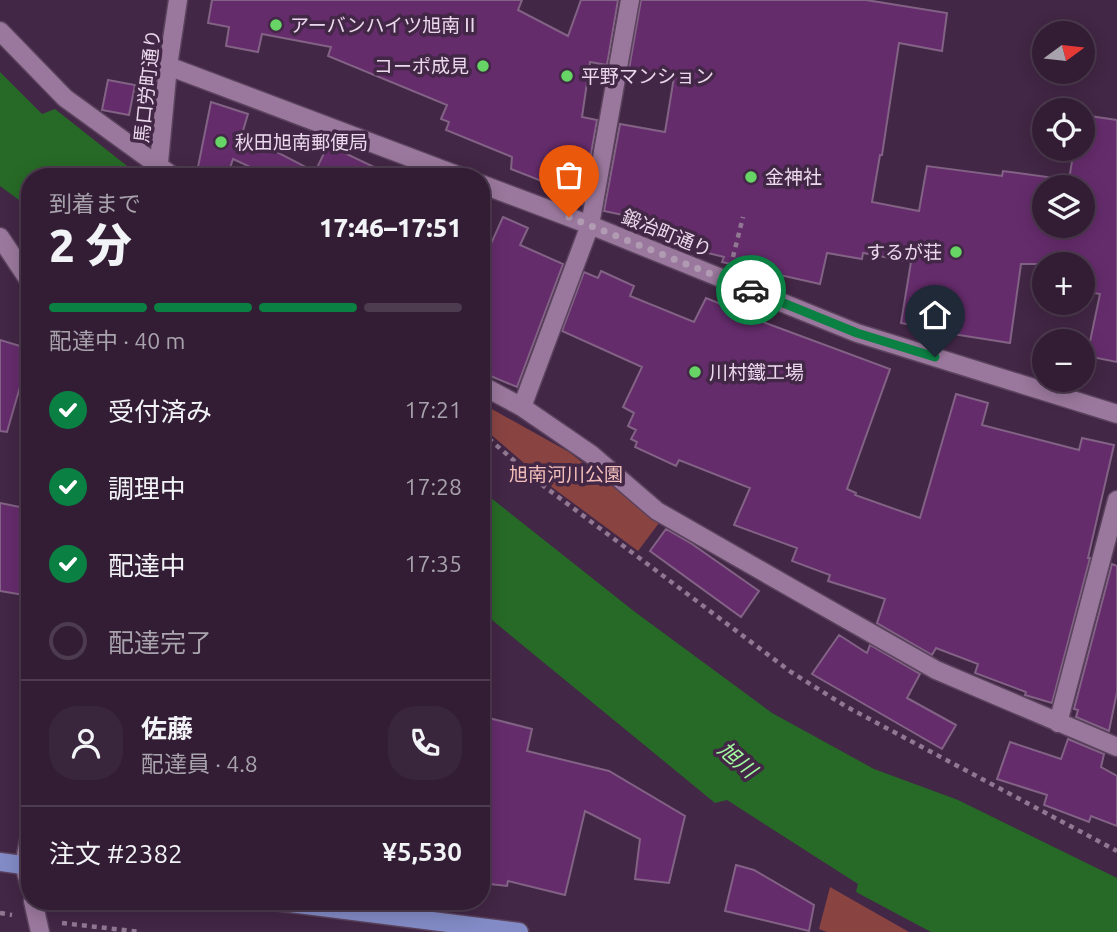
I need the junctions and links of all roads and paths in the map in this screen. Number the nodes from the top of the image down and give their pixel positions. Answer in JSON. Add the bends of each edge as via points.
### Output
{"nodes":[{"id":1,"x":178,"y":0,"type":"edge"},
{"id":2,"x":630,"y":0,"type":"edge"},
{"id":3,"x":0,"y":31,"type":"edge"},
{"id":4,"x":168,"y":66,"type":"junction"},
{"id":5,"x":157,"y":168,"type":"edge"},
{"id":6,"x":164,"y":168,"type":"edge"},
{"id":7,"x":438,"y":168,"type":"edge"},
{"id":8,"x":490,"y":187,"type":"edge"},
{"id":9,"x":743,"y":217,"type":"dead end"},
{"id":10,"x":590,"y":225,"type":"junction"},
{"id":11,"x":0,"y":237,"type":"edge"},
{"id":12,"x":21,"y":268,"type":"edge"},
{"id":13,"x":728,"y":280,"type":"junction"},
{"id":14,"x":490,"y":390,"type":"edge"},
{"id":15,"x":522,"y":407,"type":"junction"},
{"id":16,"x":1117,"y":414,"type":"edge"},
{"id":17,"x":490,"y":440,"type":"edge"},
{"id":18,"x":1117,"y":500,"type":"edge"},
{"id":19,"x":1058,"y":723,"type":"junction"},
{"id":20,"x":1117,"y":747,"type":"edge"},
{"id":21,"x":1117,"y":851,"type":"edge"},
{"id":22,"x":0,"y":862,"type":"edge"},
{"id":23,"x":21,"y":865,"type":"edge"},
{"id":24,"x":345,"y":910,"type":"edge"},
{"id":25,"x":0,"y":913,"type":"edge"},
{"id":26,"x":39,"y":926,"type":"edge"},
{"id":27,"x":141,"y":932,"type":"edge"},
{"id":28,"x":519,"y":932,"type":"edge"}],
"edges":[{"from":1,"to":4,"type":"street","name":"馬口労町通り"},
{"from":2,"to":10,"type":"street"},
{"from":3,"to":5,"type":"street","via":[[65,98]]},
{"from":4,"to":6,"type":"street","name":"馬口労町通り"},
{"from":4,"to":7,"type":"street"},
{"from":8,"to":10,"type":"street","name":"鍛冶町通り"},
{"from":9,"to":13,"type":"path"},
{"from":10,"to":13,"type":"street","name":"鍛冶町通り"},
{"from":10,"to":15,"type":"street"},
{"from":11,"to":12,"type":"street"},
{"from":13,"to":16,"type":"street","name":"鍛冶町通り","via":[[857,333]]},
{"from":14,"to":15,"type":"street"},
{"from":15,"to":19,"type":"street","via":[[592,455],[657,511],[936,670]]},
{"from":17,"to":21,"type":"path","via":[[541,484],[792,672],[847,708]]},
{"from":18,"to":19,"type":"street"},
{"from":19,"to":20,"type":"street"},
{"from":22,"to":23,"type":"main road"},
{"from":24,"to":28,"type":"main road"},
{"from":25,"to":26,"type":"path"},
{"from":26,"to":27,"type":"path"}]}
